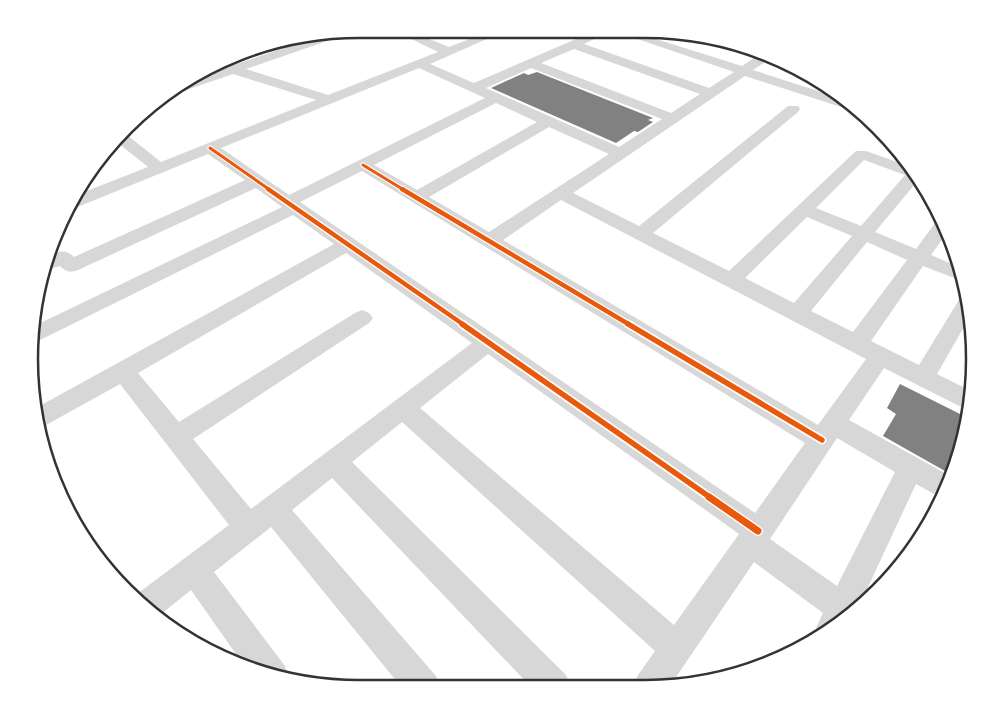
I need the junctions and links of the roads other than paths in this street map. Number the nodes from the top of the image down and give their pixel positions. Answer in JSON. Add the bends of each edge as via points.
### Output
{"nodes":[{"id":1,"x":417,"y":38,"type":"edge"},
{"id":2,"x":474,"y":38,"type":"edge"},
{"id":3,"x":484,"y":38,"type":"edge"},
{"id":4,"x":589,"y":38,"type":"edge"},
{"id":5,"x":641,"y":38,"type":"edge"},
{"id":6,"x":319,"y":40,"type":"edge"},
{"id":7,"x":479,"y":40,"type":"junction"},
{"id":8,"x":315,"y":41,"type":"joint"},
{"id":9,"x":574,"y":45,"type":"junction"},
{"id":10,"x":450,"y":52,"type":"junction"},
{"id":11,"x":761,"y":60,"type":"edge"},
{"id":12,"x":420,"y":64,"type":"junction"},
{"id":13,"x":532,"y":64,"type":"junction"},
{"id":14,"x":225,"y":67,"type":"edge"},
{"id":15,"x":234,"y":70,"type":"junction"},
{"id":16,"x":745,"y":71,"type":"junction"},
{"id":17,"x":197,"y":82,"type":"edge"},
{"id":18,"x":476,"y":88,"type":"junction"},
{"id":19,"x":710,"y":93,"type":"junction"},
{"id":20,"x":832,"y":97,"type":"edge"},
{"id":21,"x":496,"y":98,"type":"junction"},
{"id":22,"x":329,"y":100,"type":"junction"},
{"id":23,"x":793,"y":109,"type":"dead end"},
{"id":24,"x":672,"y":118,"type":"junction"},
{"id":25,"x":549,"y":121,"type":"junction"},
{"id":26,"x":124,"y":140,"type":"edge"},
{"id":27,"x":210,"y":148,"type":"junction"},
{"id":28,"x":620,"y":153,"type":"junction"},
{"id":29,"x":364,"y":164,"type":"junction"},
{"id":30,"x":160,"y":168,"type":"junction"},
{"id":31,"x":905,"y":170,"type":"edge"},
{"id":32,"x":911,"y":179,"type":"edge"},
{"id":33,"x":256,"y":181,"type":"junction"},
{"id":34,"x":560,"y":193,"type":"junction"},
{"id":35,"x":416,"y":197,"type":"junction"},
{"id":36,"x":80,"y":200,"type":"edge"},
{"id":37,"x":291,"y":205,"type":"junction"},
{"id":38,"x":804,"y":209,"type":"junction"},
{"id":39,"x":939,"y":230,"type":"edge"},
{"id":40,"x":641,"y":234,"type":"junction"},
{"id":41,"x":864,"y":234,"type":"junction"},
{"id":42,"x":489,"y":241,"type":"junction"},
{"id":43,"x":347,"y":244,"type":"junction"},
{"id":44,"x":919,"y":257,"type":"junction"},
{"id":45,"x":53,"y":261,"type":"edge"},
{"id":46,"x":955,"y":272,"type":"edge"},
{"id":47,"x":731,"y":280,"type":"junction"},
{"id":48,"x":963,"y":311,"type":"edge"},
{"id":49,"x":797,"y":314,"type":"junction"},
{"id":50,"x":362,"y":318,"type":"dead end"},
{"id":51,"x":39,"y":333,"type":"edge"},
{"id":52,"x":488,"y":342,"type":"junction"},
{"id":53,"x":869,"y":350,"type":"junction"},
{"id":54,"x":123,"y":371,"type":"junction"},
{"id":55,"x":923,"y":378,"type":"junction"},
{"id":56,"x":964,"y":399,"type":"edge"},
{"id":57,"x":403,"y":408,"type":"junction"},
{"id":58,"x":43,"y":416,"type":"edge"},
{"id":59,"x":828,"y":431,"type":"junction"},
{"id":60,"x":176,"y":437,"type":"junction"},
{"id":61,"x":333,"y":462,"type":"junction"},
{"id":62,"x":911,"y":467,"type":"junction"},
{"id":63,"x":941,"y":484,"type":"edge"},
{"id":64,"x":273,"y":508,"type":"junction"},
{"id":65,"x":248,"y":527,"type":"junction"},
{"id":66,"x":754,"y":537,"type":"junction"},
{"id":67,"x":194,"y":569,"type":"junction"},
{"id":68,"x":150,"y":603,"type":"edge"},
{"id":69,"x":844,"y":611,"type":"edge"},
{"id":70,"x":840,"y":614,"type":"edge"},
{"id":71,"x":676,"y":648,"type":"junction"},
{"id":72,"x":264,"y":666,"type":"edge"},
{"id":73,"x":417,"y":680,"type":"edge"},
{"id":74,"x":547,"y":680,"type":"edge"},
{"id":75,"x":655,"y":680,"type":"edge"}],
"edges":[{"from":1,"to":10,"type":"street"},
{"from":2,"to":7,"type":"street"},
{"from":3,"to":7,"type":"street"},
{"from":4,"to":9,"type":"street"},
{"from":5,"to":16,"type":"street"},
{"from":6,"to":8,"type":"street"},
{"from":7,"to":10,"type":"street"},
{"from":8,"to":15,"type":"street"},
{"from":9,"to":13,"type":"street"},
{"from":9,"to":19,"type":"street"},
{"from":10,"to":12,"type":"street"},
{"from":11,"to":16,"type":"street"},
{"from":12,"to":18,"type":"street"},
{"from":12,"to":22,"type":"street"},
{"from":13,"to":18,"type":"street"},
{"from":13,"to":24,"type":"street"},
{"from":14,"to":15,"type":"street"},
{"from":15,"to":17,"type":"street"},
{"from":15,"to":22,"type":"street"},
{"from":16,"to":19,"type":"street"},
{"from":16,"to":20,"type":"street"},
{"from":18,"to":21,"type":"street"},
{"from":19,"to":24,"type":"street"},
{"from":21,"to":25,"type":"street"},
{"from":21,"to":29,"type":"street"},
{"from":22,"to":27,"type":"street"},
{"from":23,"to":40,"type":"street"},
{"from":24,"to":28,"type":"street"},
{"from":25,"to":28,"type":"street"},
{"from":25,"to":35,"type":"street"},
{"from":26,"to":30,"type":"street"},
{"from":27,"to":30,"type":"street"},
{"from":27,"to":33,"type":"street"},
{"from":28,"to":34,"type":"street"},
{"from":29,"to":35,"type":"street"},
{"from":29,"to":37,"type":"street"},
{"from":30,"to":36,"type":"street"},
{"from":31,"to":38,"type":"street","via":[[861,154]]},
{"from":32,"to":41,"type":"street"},
{"from":33,"to":37,"type":"street"},
{"from":33,"to":45,"type":"street","via":[[71,266],[63,257]]},
{"from":34,"to":40,"type":"street"},
{"from":34,"to":42,"type":"street"},
{"from":35,"to":42,"type":"street"},
{"from":37,"to":43,"type":"street"},
{"from":37,"to":51,"type":"street"},
{"from":38,"to":41,"type":"street"},
{"from":38,"to":47,"type":"street"},
{"from":39,"to":44,"type":"street"},
{"from":40,"to":47,"type":"street"},
{"from":41,"to":44,"type":"street"},
{"from":41,"to":49,"type":"street"},
{"from":42,"to":59,"type":"street"},
{"from":43,"to":52,"type":"street"},
{"from":43,"to":54,"type":"street"},
{"from":44,"to":46,"type":"street"},
{"from":44,"to":53,"type":"street"},
{"from":47,"to":49,"type":"street"},
{"from":48,"to":55,"type":"street"},
{"from":49,"to":53,"type":"street"},
{"from":50,"to":60,"type":"street"},
{"from":52,"to":57,"type":"street"},
{"from":52,"to":66,"type":"street"},
{"from":53,"to":55,"type":"street"},
{"from":53,"to":59,"type":"street"},
{"from":54,"to":58,"type":"street"},
{"from":54,"to":60,"type":"street"},
{"from":55,"to":56,"type":"street"},
{"from":57,"to":61,"type":"street"},
{"from":57,"to":71,"type":"street"},
{"from":59,"to":62,"type":"street"},
{"from":59,"to":66,"type":"street"},
{"from":60,"to":65,"type":"street"},
{"from":61,"to":64,"type":"street"},
{"from":61,"to":74,"type":"street"},
{"from":62,"to":63,"type":"street"},
{"from":62,"to":69,"type":"street"},
{"from":64,"to":65,"type":"street"},
{"from":64,"to":73,"type":"street"},
{"from":65,"to":67,"type":"street"},
{"from":66,"to":70,"type":"street"},
{"from":66,"to":71,"type":"street"},
{"from":67,"to":68,"type":"street"},
{"from":67,"to":72,"type":"street"},
{"from":71,"to":75,"type":"street"}]}
